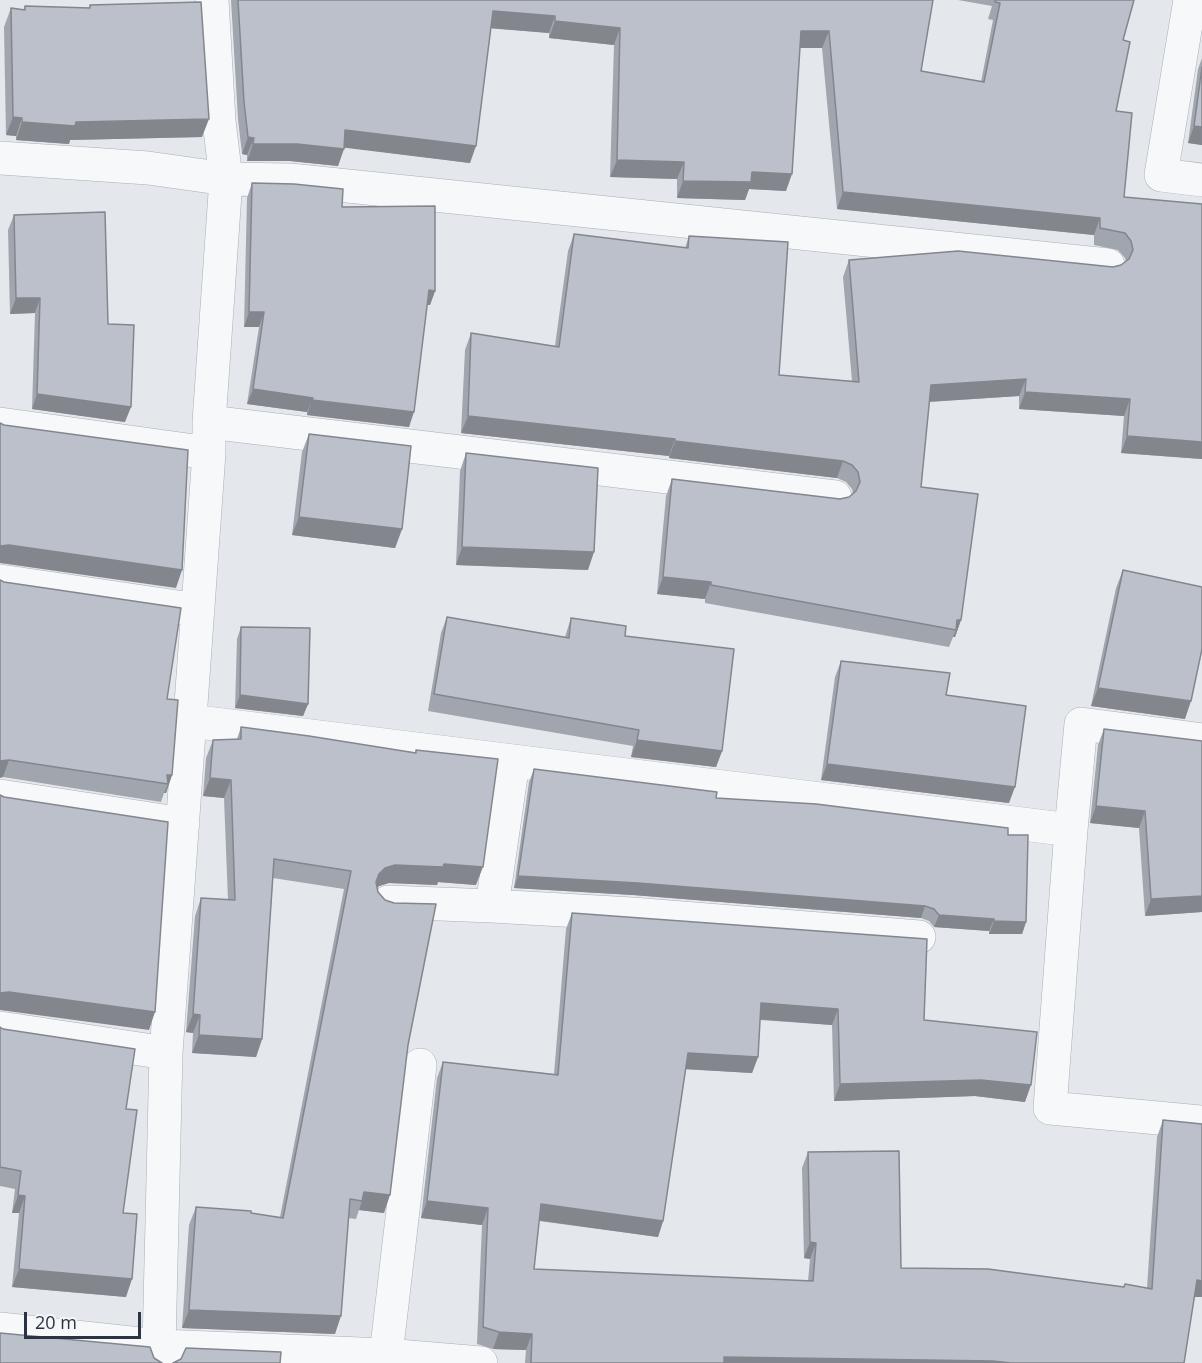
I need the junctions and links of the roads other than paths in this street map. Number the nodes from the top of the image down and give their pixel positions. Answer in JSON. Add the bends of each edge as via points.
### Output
{"nodes":[{"id":1,"x":212,"y":0,"type":"edge"},
{"id":2,"x":1190,"y":0,"type":"edge"},
{"id":3,"x":0,"y":158,"type":"edge"},
{"id":4,"x":226,"y":178,"type":"junction"},
{"id":5,"x":1202,"y":180,"type":"edge"},
{"id":6,"x":1108,"y":265,"type":"edge"},
{"id":7,"x":0,"y":424,"type":"edge"},
{"id":8,"x":209,"y":438,"type":"junction"},
{"id":9,"x":835,"y":497,"type":"edge"},
{"id":10,"x":0,"y":581,"type":"edge"},
{"id":11,"x":198,"y":610,"type":"junction"},
{"id":12,"x":190,"y":721,"type":"junction"},
{"id":13,"x":1202,"y":740,"type":"edge"},
{"id":14,"x":513,"y":762,"type":"junction"},
{"id":15,"x":0,"y":796,"type":"edge"},
{"id":16,"x":183,"y":824,"type":"junction"},
{"id":17,"x":1071,"y":830,"type":"junction"},
{"id":18,"x":388,"y":902,"type":"edge"},
{"id":19,"x":492,"y":906,"type":"junction"},
{"id":20,"x":919,"y":937,"type":"edge"},
{"id":21,"x":0,"y":1028,"type":"edge"},
{"id":22,"x":166,"y":1053,"type":"junction"},
{"id":23,"x":420,"y":1065,"type":"dead end"},
{"id":24,"x":1202,"y":1122,"type":"edge"},
{"id":25,"x":0,"y":1329,"type":"edge"},
{"id":26,"x":160,"y":1355,"type":"edge"},
{"id":27,"x":386,"y":1355,"type":"junction"},
{"id":28,"x":481,"y":1363,"type":"edge"}],
"edges":[{"from":1,"to":4,"type":"street"},
{"from":2,"to":5,"type":"street","via":[[1161,175]]},
{"from":3,"to":4,"type":"street","via":[[148,168]]},
{"from":4,"to":6,"type":"street","via":[[290,180]]},
{"from":4,"to":8,"type":"street"},
{"from":7,"to":8,"type":"street"},
{"from":8,"to":9,"type":"street"},
{"from":8,"to":11,"type":"street"},
{"from":10,"to":11,"type":"street"},
{"from":11,"to":12,"type":"street"},
{"from":12,"to":14,"type":"street"},
{"from":12,"to":16,"type":"street"},
{"from":13,"to":17,"type":"street","via":[[1081,724]]},
{"from":14,"to":17,"type":"street"},
{"from":14,"to":19,"type":"street"},
{"from":15,"to":16,"type":"street"},
{"from":16,"to":22,"type":"street"},
{"from":17,"to":24,"type":"street","via":[[1050,1108]]},
{"from":18,"to":19,"type":"street"},
{"from":19,"to":20,"type":"street"},
{"from":21,"to":22,"type":"street"},
{"from":22,"to":26,"type":"street"},
{"from":23,"to":27,"type":"street"},
{"from":25,"to":26,"type":"street"},
{"from":26,"to":27,"type":"street"},
{"from":27,"to":28,"type":"street"}]}
